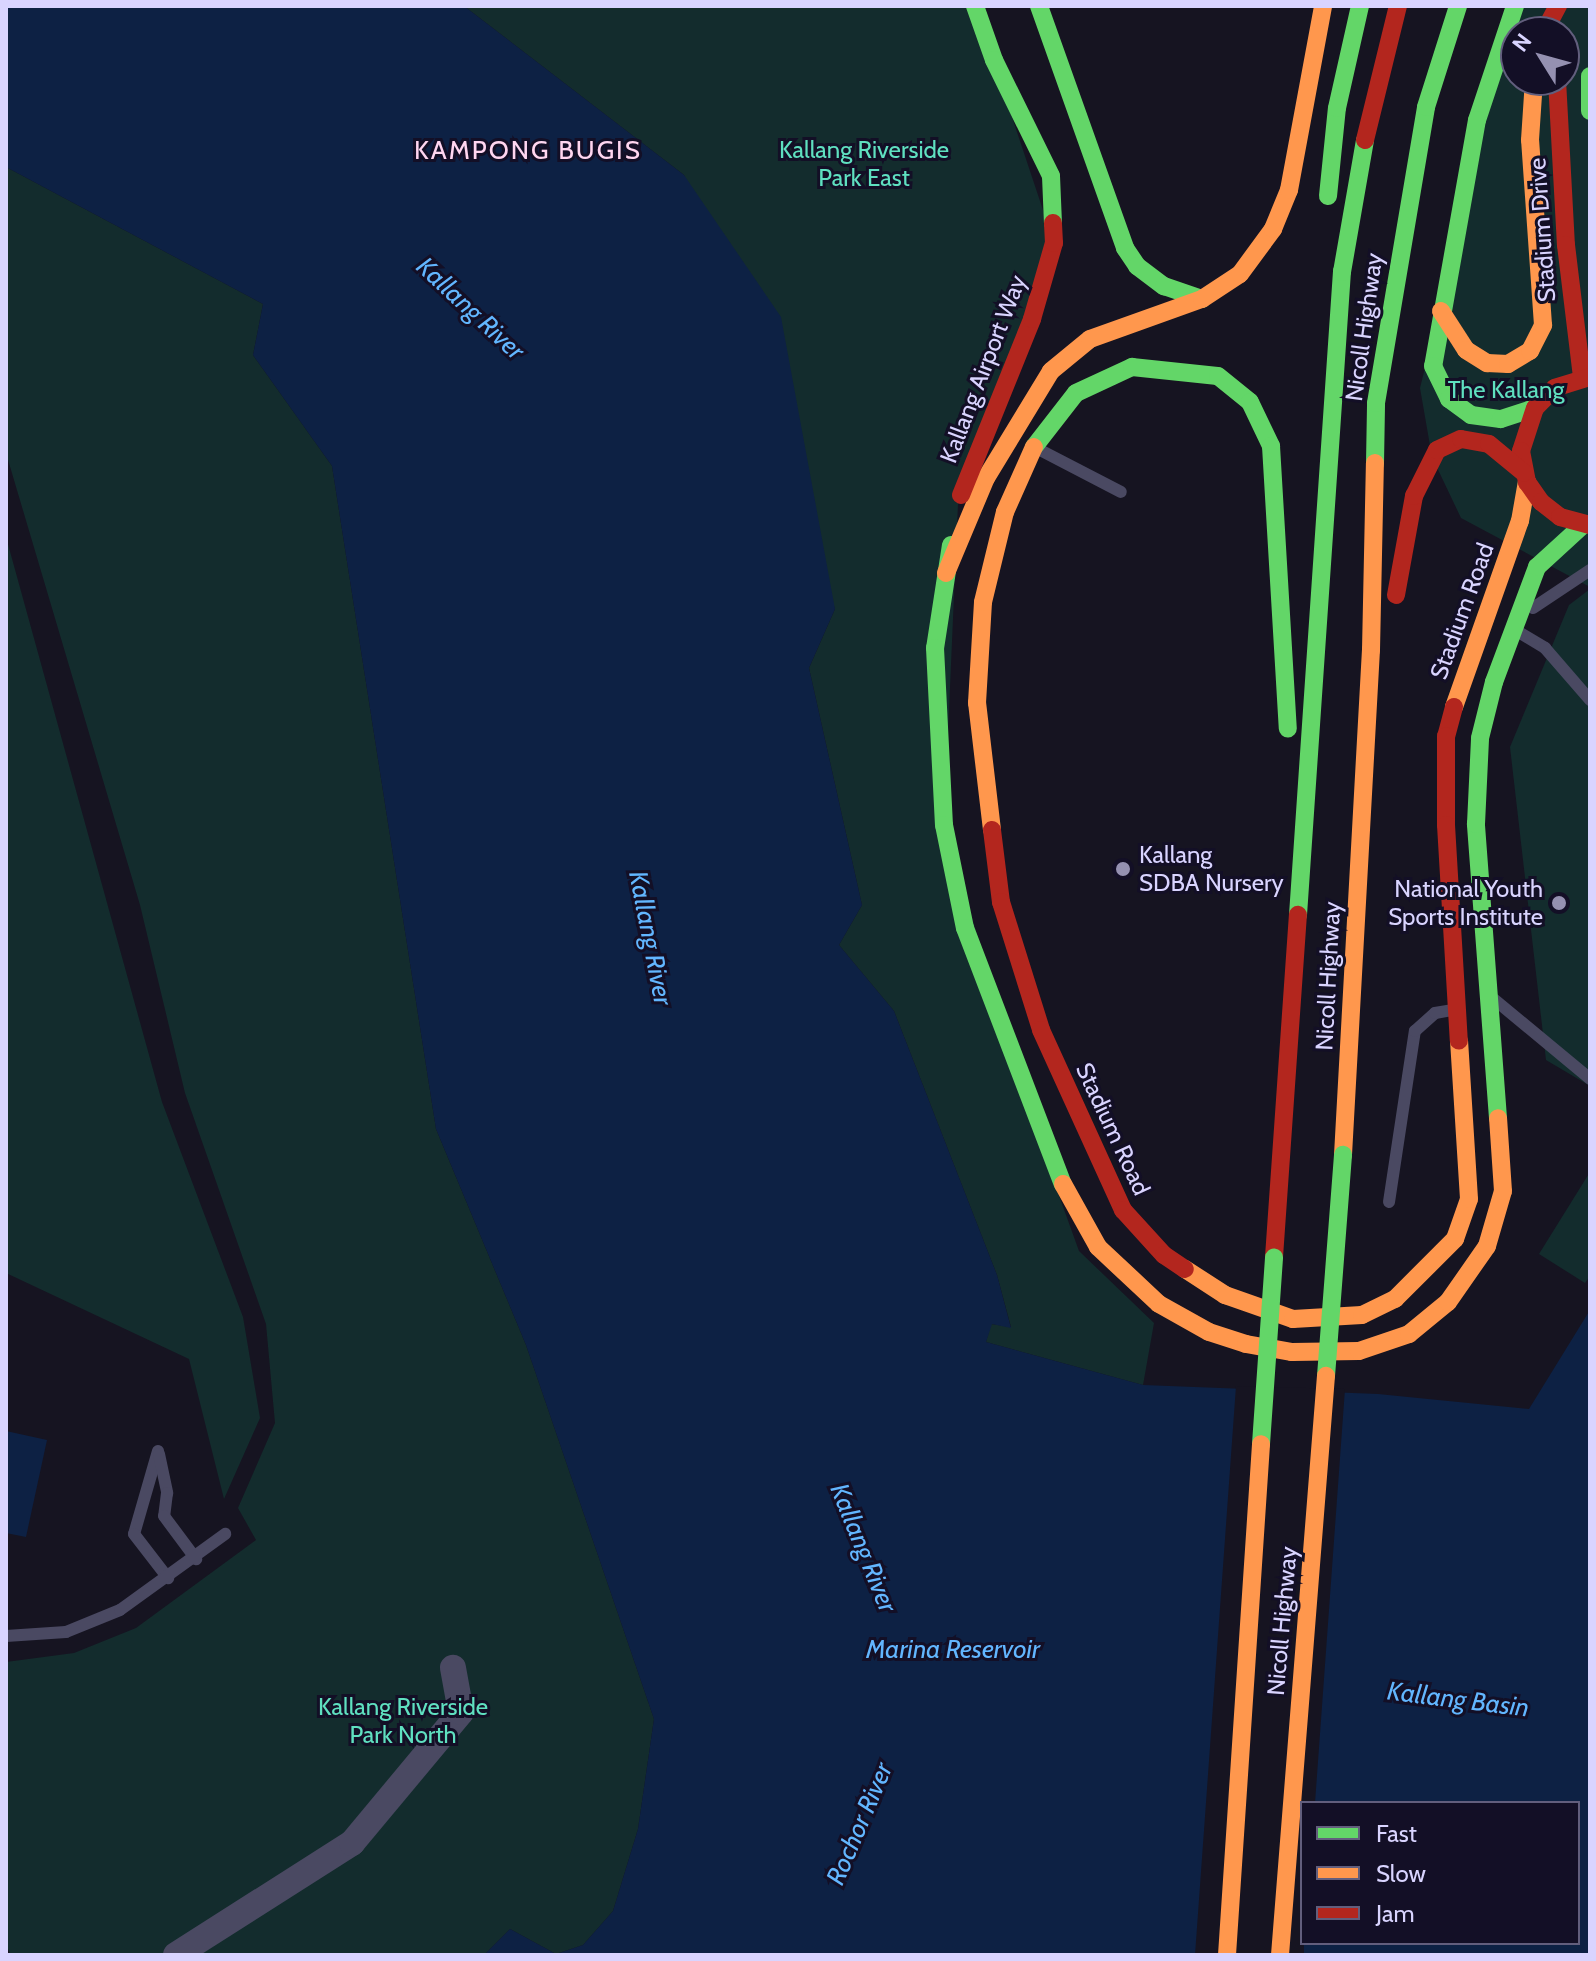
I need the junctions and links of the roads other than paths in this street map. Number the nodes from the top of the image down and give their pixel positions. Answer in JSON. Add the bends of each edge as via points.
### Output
{"nodes":[{"id":1,"x":975,"y":6,"type":"edge"},
{"id":2,"x":1039,"y":6,"type":"edge"},
{"id":3,"x":1323,"y":6,"type":"edge"},
{"id":4,"x":1360,"y":6,"type":"edge"},
{"id":5,"x":1398,"y":6,"type":"edge"},
{"id":6,"x":1458,"y":6,"type":"edge"},
{"id":7,"x":1515,"y":6,"type":"edge"},
{"id":8,"x":1590,"y":76,"type":"edge"},
{"id":9,"x":1533,"y":96,"type":"edge"},
{"id":10,"x":1558,"y":96,"type":"edge"},
{"id":11,"x":1071,"y":100,"type":"junction"},
{"id":12,"x":1590,"y":111,"type":"edge"},
{"id":13,"x":1051,"y":176,"type":"junction"},
{"id":14,"x":1342,"y":272,"type":"junction"},
{"id":15,"x":1202,"y":299,"type":"junction"},
{"id":16,"x":1441,"y":311,"type":"junction"},
{"id":17,"x":1586,"y":377,"type":"edge"},
{"id":18,"x":1535,"y":408,"type":"junction"},
{"id":19,"x":1034,"y":447,"type":"junction"},
{"id":20,"x":1526,"y":477,"type":"junction"},
{"id":21,"x":1121,"y":492,"type":"dead end"},
{"id":22,"x":1587,"y":525,"type":"edge"},
{"id":23,"x":1590,"y":570,"type":"edge"},
{"id":24,"x":946,"y":573,"type":"junction"},
{"id":25,"x":1516,"y":624,"type":"junction"},
{"id":26,"x":1371,"y":650,"type":"junction"},
{"id":27,"x":1590,"y":700,"type":"edge"},
{"id":28,"x":1297,"y":870,"type":"junction"},
{"id":29,"x":1489,"y":995,"type":"junction"},
{"id":30,"x":1460,"y":1008,"type":"junction"},
{"id":31,"x":1590,"y":1079,"type":"edge"},
{"id":32,"x":1389,"y":1202,"type":"dead end"},
{"id":33,"x":225,"y":1534,"type":"dead end"},
{"id":34,"x":196,"y":1559,"type":"junction"},
{"id":35,"x":168,"y":1578,"type":"junction"},
{"id":36,"x":6,"y":1636,"type":"edge"},
{"id":37,"x":453,"y":1668,"type":"dead end"},
{"id":38,"x":176,"y":1955,"type":"edge"},
{"id":39,"x":1227,"y":1955,"type":"edge"},
{"id":40,"x":1280,"y":1955,"type":"edge"}],
"edges":[{"from":1,"to":13,"type":"main road","name":"Kallang Airport Way","via":[[994,60]]},
{"from":2,"to":11,"type":"main road","via":[[1061,58]]},
{"from":3,"to":15,"type":"main road","via":[[1289,190],[1273,229],[1240,274]]},
{"from":4,"to":14,"type":"main road","via":[[1337,108],[1327,205]]},
{"from":5,"to":14,"type":"main road","name":"Nicoll Highway","via":[[1371,109]]},
{"from":6,"to":26,"type":"main road","name":"Nicoll Highway","via":[[1426,107],[1376,403]]},
{"from":7,"to":16,"type":"main road","via":[[1477,120]]},
{"from":8,"to":12,"type":"main road"},
{"from":9,"to":16,"type":"main road","via":[[1530,140],[1543,325],[1530,351],[1508,364],[1487,363],[1466,350]]},
{"from":10,"to":17,"type":"main road","name":"Stadium Drive","via":[[1566,245]]},
{"from":11,"to":13,"type":"main road","via":[[1077,160],[1071,170]]},
{"from":11,"to":15,"type":"main road","via":[[1125,248],[1137,266],[1164,286]]},
{"from":13,"to":24,"type":"main road","name":"Kallang Airport Way","via":[[1054,243],[1032,319],[958,504]]},
{"from":14,"to":28,"type":"main road","name":"Nicoll Highway"},
{"from":15,"to":24,"type":"main road","via":[[1090,339],[1051,371],[986,478]]},
{"from":16,"to":18,"type":"main road","via":[[1433,366],[1449,399],[1471,415],[1501,419]]},
{"from":17,"to":18,"type":"main road","name":"Stadium Drive","via":[[1555,388]]},
{"from":18,"to":20,"type":"main road","via":[[1524,428]]},
{"from":19,"to":21,"type":"lane"},
{"from":19,"to":28,"type":"main road","name":"Stadium Road","via":[[1076,393],[1132,367],[1218,376],[1250,402],[1271,446]]},
{"from":19,"to":30,"type":"main road","name":"Stadium Road","via":[[1005,512],[983,602],[977,703],[983,767],[1001,902],[1041,1030],[1123,1210],[1164,1255],[1225,1295],[1293,1319],[1362,1315],[1395,1299],[1455,1239],[1469,1199]]},
{"from":20,"to":22,"type":"main road","via":[[1560,517]]},
{"from":20,"to":26,"type":"main road","via":[[1489,444],[1461,439],[1437,450],[1414,496],[1386,629]]},
{"from":20,"to":30,"type":"main road","name":"Stadium Road","via":[[1520,521],[1446,736],[1446,825]]},
{"from":22,"to":25,"type":"main road","via":[[1537,567]]},
{"from":23,"to":25,"type":"lane"},
{"from":24,"to":29,"type":"main road","via":[[935,648],[937,742],[944,825],[965,928],[1056,1171],[1098,1247],[1159,1304],[1209,1332],[1292,1352],[1359,1351],[1409,1334],[1448,1302],[1487,1246],[1503,1191]]},
{"from":25,"to":27,"type":"lane","via":[[1545,648]]},
{"from":25,"to":29,"type":"main road","via":[[1480,738],[1476,824]]},
{"from":26,"to":40,"type":"main road","name":"Nicoll Highway","bridge":true,"via":[[1343,1155]]},
{"from":28,"to":39,"type":"main road","name":"Nicoll Highway","bridge":true},
{"from":29,"to":31,"type":"lane"},
{"from":30,"to":32,"type":"lane","via":[[1435,1013],[1415,1031]]},
{"from":33,"to":34,"type":"lane"},
{"from":34,"to":35,"type":"lane"},
{"from":34,"to":35,"type":"lane","via":[[164,1516],[167,1493],[158,1451],[134,1534]]},
{"from":35,"to":36,"type":"lane","via":[[120,1610],[66,1632]]},
{"from":37,"to":38,"type":"street","via":[[461,1712],[352,1843]]}]}
